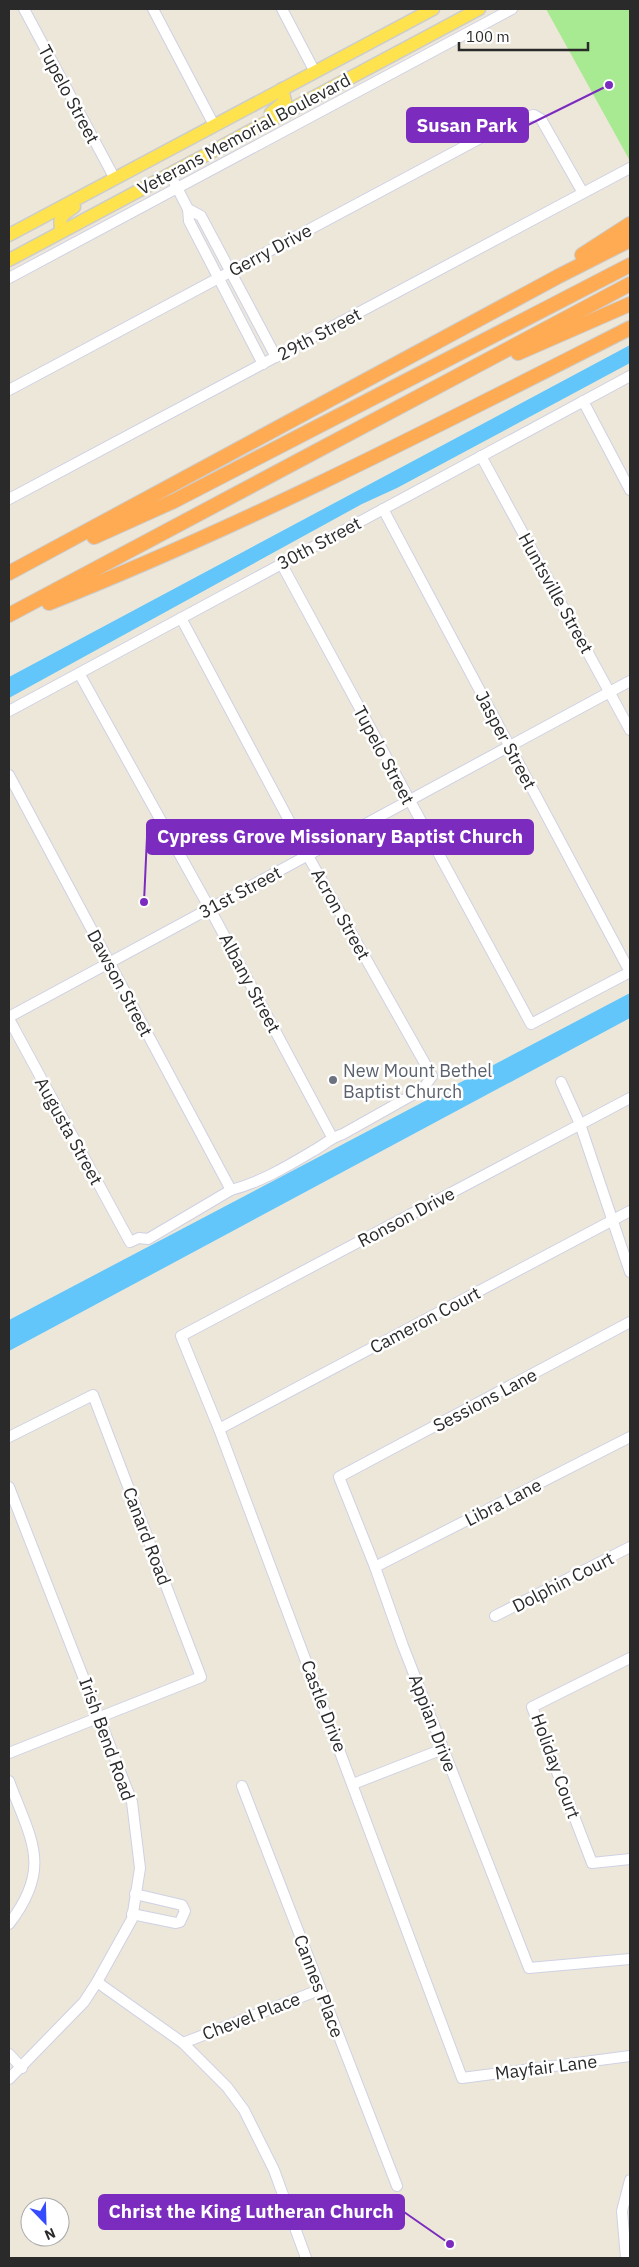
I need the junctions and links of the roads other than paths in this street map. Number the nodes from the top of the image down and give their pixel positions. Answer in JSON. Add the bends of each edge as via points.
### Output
{"nodes":[{"id":1,"x":24,"y":9,"type":"edge"},
{"id":2,"x":153,"y":9,"type":"edge"},
{"id":3,"x":282,"y":9,"type":"edge"},
{"id":4,"x":433,"y":9,"type":"edge"},
{"id":5,"x":469,"y":9,"type":"edge"},
{"id":6,"x":479,"y":9,"type":"edge"},
{"id":7,"x":512,"y":9,"type":"edge"},
{"id":8,"x":413,"y":14,"type":"edge"},
{"id":9,"x":429,"y":35,"type":"junction"},
{"id":10,"x":315,"y":72,"type":"junction"},
{"id":11,"x":282,"y":89,"type":"junction"},
{"id":12,"x":214,"y":125,"type":"junction"},
{"id":13,"x":219,"y":148,"type":"junction"},
{"id":14,"x":630,"y":168,"type":"edge"},
{"id":15,"x":170,"y":174,"type":"junction"},
{"id":16,"x":115,"y":179,"type":"junction"},
{"id":17,"x":100,"y":187,"type":"junction"},
{"id":18,"x":177,"y":188,"type":"junction"},
{"id":19,"x":582,"y":193,"type":"junction"},
{"id":20,"x":188,"y":209,"type":"junction"},
{"id":21,"x":36,"y":221,"type":"junction"},
{"id":22,"x":630,"y":224,"type":"edge"},
{"id":23,"x":62,"y":231,"type":"junction"},
{"id":24,"x":9,"y":235,"type":"edge"},
{"id":25,"x":630,"y":240,"type":"edge"},
{"id":26,"x":9,"y":258,"type":"edge"},
{"id":27,"x":630,"y":265,"type":"edge"},
{"id":28,"x":231,"y":271,"type":"junction"},
{"id":29,"x":559,"y":276,"type":"junction"},
{"id":30,"x":9,"y":278,"type":"edge"},
{"id":31,"x":218,"y":278,"type":"junction"},
{"id":32,"x":630,"y":284,"type":"edge"},
{"id":33,"x":630,"y":304,"type":"edge"},
{"id":34,"x":630,"y":328,"type":"edge"},
{"id":35,"x":276,"y":357,"type":"junction"},
{"id":36,"x":263,"y":364,"type":"junction"},
{"id":37,"x":472,"y":370,"type":"junction"},
{"id":38,"x":630,"y":376,"type":"edge"},
{"id":39,"x":9,"y":390,"type":"edge"},
{"id":40,"x":582,"y":401,"type":"junction"},
{"id":41,"x":481,"y":456,"type":"junction"},
{"id":42,"x":630,"y":490,"type":"edge"},
{"id":43,"x":9,"y":499,"type":"edge"},
{"id":44,"x":383,"y":509,"type":"junction"},
{"id":45,"x":281,"y":564,"type":"junction"},
{"id":46,"x":9,"y":574,"type":"edge"},
{"id":47,"x":9,"y":617,"type":"edge"},
{"id":48,"x":181,"y":618,"type":"junction"},
{"id":49,"x":79,"y":673,"type":"junction"},
{"id":50,"x":630,"y":682,"type":"edge"},
{"id":51,"x":610,"y":692,"type":"junction"},
{"id":52,"x":9,"y":711,"type":"edge"},
{"id":53,"x":630,"y":730,"type":"edge"},
{"id":54,"x":510,"y":746,"type":"junction"},
{"id":55,"x":9,"y":775,"type":"edge"},
{"id":56,"x":409,"y":801,"type":"junction"},
{"id":57,"x":308,"y":856,"type":"junction"},
{"id":58,"x":210,"y":909,"type":"junction"},
{"id":59,"x":109,"y":962,"type":"junction"},
{"id":60,"x":630,"y":972,"type":"edge"},
{"id":61,"x":9,"y":1018,"type":"edge"},
{"id":62,"x":561,"y":1082,"type":"dead end"},
{"id":63,"x":630,"y":1098,"type":"edge"},
{"id":64,"x":580,"y":1124,"type":"junction"},
{"id":65,"x":332,"y":1137,"type":"junction"},
{"id":66,"x":231,"y":1190,"type":"junction"},
{"id":67,"x":630,"y":1211,"type":"edge"},
{"id":68,"x":613,"y":1220,"type":"junction"},
{"id":69,"x":630,"y":1272,"type":"edge"},
{"id":70,"x":630,"y":1322,"type":"edge"},
{"id":71,"x":181,"y":1336,"type":"joint"},
{"id":72,"x":219,"y":1429,"type":"junction"},
{"id":73,"x":9,"y":1437,"type":"edge"},
{"id":74,"x":630,"y":1437,"type":"edge"},
{"id":75,"x":339,"y":1477,"type":"joint"},
{"id":76,"x":9,"y":1487,"type":"edge"},
{"id":77,"x":630,"y":1547,"type":"edge"},
{"id":78,"x":375,"y":1567,"type":"junction"},
{"id":79,"x":495,"y":1616,"type":"dead end"},
{"id":80,"x":630,"y":1658,"type":"edge"},
{"id":81,"x":99,"y":1717,"type":"junction"},
{"id":82,"x":443,"y":1749,"type":"junction"},
{"id":83,"x":9,"y":1753,"type":"edge"},
{"id":84,"x":9,"y":1781,"type":"edge"},
{"id":85,"x":353,"y":1784,"type":"junction"},
{"id":86,"x":242,"y":1786,"type":"dead end"},
{"id":87,"x":630,"y":1858,"type":"edge"},
{"id":88,"x":135,"y":1894,"type":"junction"},
{"id":89,"x":132,"y":1914,"type":"junction"},
{"id":90,"x":9,"y":1924,"type":"edge"},
{"id":91,"x":630,"y":1959,"type":"edge"},
{"id":92,"x":98,"y":1982,"type":"junction"},
{"id":93,"x":320,"y":1990,"type":"junction"},
{"id":94,"x":183,"y":2042,"type":"junction"},
{"id":95,"x":9,"y":2054,"type":"edge"},
{"id":96,"x":630,"y":2056,"type":"edge"},
{"id":97,"x":22,"y":2068,"type":"junction"},
{"id":98,"x":462,"y":2078,"type":"joint"},
{"id":99,"x":9,"y":2079,"type":"edge"},
{"id":100,"x":630,"y":2180,"type":"edge"},
{"id":101,"x":397,"y":2186,"type":"dead end"},
{"id":102,"x":626,"y":2210,"type":"edge"},
{"id":103,"x":306,"y":2258,"type":"edge"},
{"id":104,"x":626,"y":2258,"type":"edge"}],
"edges":[{"from":1,"to":16,"type":"street","name":"Tupelo Street"},
{"from":2,"to":12,"type":"street"},
{"from":3,"to":10,"type":"street"},
{"from":4,"to":8,"type":"main road","name":"Veterans Memorial Boulevard"},
{"from":5,"to":9,"type":"main road"},
{"from":6,"to":9,"type":"main road","name":"Veterans Memorial Boulevard"},
{"from":7,"to":18,"type":"street"},
{"from":8,"to":10,"type":"main road","name":"Veterans Memorial Boulevard"},
{"from":9,"to":13,"type":"main road","name":"Veterans Memorial Boulevard"},
{"from":10,"to":11,"type":"main road","name":"Veterans Memorial Boulevard"},
{"from":11,"to":12,"type":"main road","name":"Veterans Memorial Boulevard"},
{"from":11,"to":13,"type":"main road","via":[[285,101],[280,108]]},
{"from":12,"to":16,"type":"main road","name":"Veterans Memorial Boulevard"},
{"from":13,"to":15,"type":"main road","name":"Veterans Memorial Boulevard"},
{"from":14,"to":19,"type":"street","name":"29th Street"},
{"from":15,"to":18,"type":"street"},
{"from":15,"to":23,"type":"main road","name":"Veterans Memorial Boulevard"},
{"from":16,"to":17,"type":"main road","name":"Veterans Memorial Boulevard"},
{"from":17,"to":21,"type":"main road","name":"Veterans Memorial Boulevard"},
{"from":17,"to":23,"type":"main road","via":[[63,214]]},
{"from":18,"to":20,"type":"street"},
{"from":18,"to":30,"type":"street"},
{"from":19,"to":28,"type":"street","name":"Gerry Drive","via":[[541,119],[534,116],[516,119]]},
{"from":19,"to":35,"type":"street","name":"29th Street"},
{"from":20,"to":28,"type":"street","via":[[201,216]]},
{"from":20,"to":31,"type":"street","via":[[188,221]]},
{"from":21,"to":24,"type":"main road","name":"Veterans Memorial Boulevard"},
{"from":21,"to":26,"type":"main road","via":[[36,237]]},
{"from":22,"to":29,"type":"highway","via":[[570,262]]},
{"from":23,"to":26,"type":"main road","name":"Veterans Memorial Boulevard"},
{"from":25,"to":29,"type":"highway"},
{"from":27,"to":46,"type":"highway","via":[[174,501]]},
{"from":28,"to":31,"type":"street","name":"Gerry Drive"},
{"from":28,"to":35,"type":"street"},
{"from":29,"to":46,"type":"highway"},
{"from":31,"to":36,"type":"street"},
{"from":31,"to":39,"type":"street","name":"Gerry Drive"},
{"from":32,"to":37,"type":"highway"},
{"from":33,"to":37,"type":"highway"},
{"from":34,"to":47,"type":"highway","via":[[182,548]]},
{"from":35,"to":36,"type":"street","name":"29th Street"},
{"from":36,"to":43,"type":"street","name":"29th Street"},
{"from":37,"to":47,"type":"highway"},
{"from":38,"to":40,"type":"street","name":"30th Street"},
{"from":40,"to":41,"type":"street","name":"30th Street"},
{"from":40,"to":42,"type":"street"},
{"from":41,"to":44,"type":"street","name":"30th Street"},
{"from":41,"to":51,"type":"street","name":"Huntsville Street"},
{"from":44,"to":45,"type":"street","name":"30th Street"},
{"from":44,"to":54,"type":"street","name":"Jasper Street"},
{"from":45,"to":48,"type":"street","name":"30th Street"},
{"from":45,"to":56,"type":"street","name":"Tupelo Street"},
{"from":48,"to":49,"type":"street","name":"30th Street"},
{"from":48,"to":57,"type":"street","name":"Acron Street"},
{"from":49,"to":52,"type":"street","name":"30th Street"},
{"from":49,"to":58,"type":"street","name":"Albany Street"},
{"from":50,"to":51,"type":"street","name":"31st Street"},
{"from":51,"to":53,"type":"street","name":"Huntsville Street"},
{"from":51,"to":54,"type":"street","name":"31st Street"},
{"from":54,"to":56,"type":"street","name":"31st Street"},
{"from":54,"to":60,"type":"street","name":"Jasper Street"},
{"from":55,"to":59,"type":"street","name":"Dawson Street"},
{"from":56,"to":57,"type":"street","name":"31st Street"},
{"from":56,"to":60,"type":"street","name":"Tupelo Street","via":[[531,1024]]},
{"from":57,"to":58,"type":"street","name":"31st Street"},
{"from":57,"to":65,"type":"street","name":"Acron Street","via":[[432,1076],[423,1090]]},
{"from":58,"to":59,"type":"street","name":"31st Street"},
{"from":58,"to":65,"type":"street","name":"Albany Street"},
{"from":59,"to":61,"type":"street","name":"31st Street"},
{"from":59,"to":66,"type":"street","name":"Dawson Street"},
{"from":61,"to":66,"type":"street","name":"Augusta Street","via":[[130,1242],[148,1239]]},
{"from":62,"to":64,"type":"street"},
{"from":63,"to":64,"type":"street","name":"Ronson Drive"},
{"from":64,"to":68,"type":"street"},
{"from":64,"to":71,"type":"street","name":"Ronson Drive"},
{"from":65,"to":66,"type":"street","via":[[297,1160],[244,1187]]},
{"from":67,"to":68,"type":"street","name":"Cameron Court"},
{"from":68,"to":69,"type":"street"},
{"from":68,"to":72,"type":"street","name":"Cameron Court"},
{"from":70,"to":75,"type":"street","name":"Sessions Lane"},
{"from":71,"to":72,"type":"street","name":"Castle Drive"},
{"from":72,"to":85,"type":"street","name":"Castle Drive"},
{"from":73,"to":81,"type":"street","name":"Canard Road","via":[[93,1395],[201,1677]]},
{"from":74,"to":78,"type":"street","name":"Libra Lane"},
{"from":75,"to":78,"type":"street","name":"Appian Drive"},
{"from":76,"to":81,"type":"street","name":"Irish Bend Road"},
{"from":77,"to":79,"type":"street","name":"Dolphin Court"},
{"from":78,"to":82,"type":"street","name":"Appian Drive"},
{"from":80,"to":87,"type":"street","name":"Holiday Court","via":[[532,1707],[592,1863]]},
{"from":81,"to":83,"type":"street"},
{"from":81,"to":88,"type":"street","name":"Irish Bend Road","via":[[132,1802],[140,1868]]},
{"from":82,"to":85,"type":"street"},
{"from":82,"to":91,"type":"street","name":"Appian Drive","via":[[529,1968]]},
{"from":84,"to":90,"type":"street","via":[[34,1850],[36,1865],[31,1886]]},
{"from":85,"to":98,"type":"street","name":"Castle Drive"},
{"from":86,"to":93,"type":"street","name":"Cannes Place"},
{"from":88,"to":89,"type":"street","name":"Irish Bend Road"},
{"from":88,"to":89,"type":"street","via":[[182,1905],[185,1911],[180,1922],[176,1923]]},
{"from":89,"to":92,"type":"street","name":"Irish Bend Road"},
{"from":92,"to":94,"type":"street"},
{"from":92,"to":97,"type":"street","name":"Irish Bend Road","via":[[84,2002]]},
{"from":93,"to":94,"type":"street","name":"Chevel Place"},
{"from":93,"to":101,"type":"street","name":"Cannes Place"},
{"from":94,"to":103,"type":"street","via":[[227,2087],[244,2110],[274,2170]]},
{"from":95,"to":97,"type":"street"},
{"from":96,"to":98,"type":"street","name":"Mayfair Lane"},
{"from":97,"to":99,"type":"street","name":"Irish Bend Road"},
{"from":100,"to":102,"type":"street"},
{"from":102,"to":104,"type":"street"}]}
